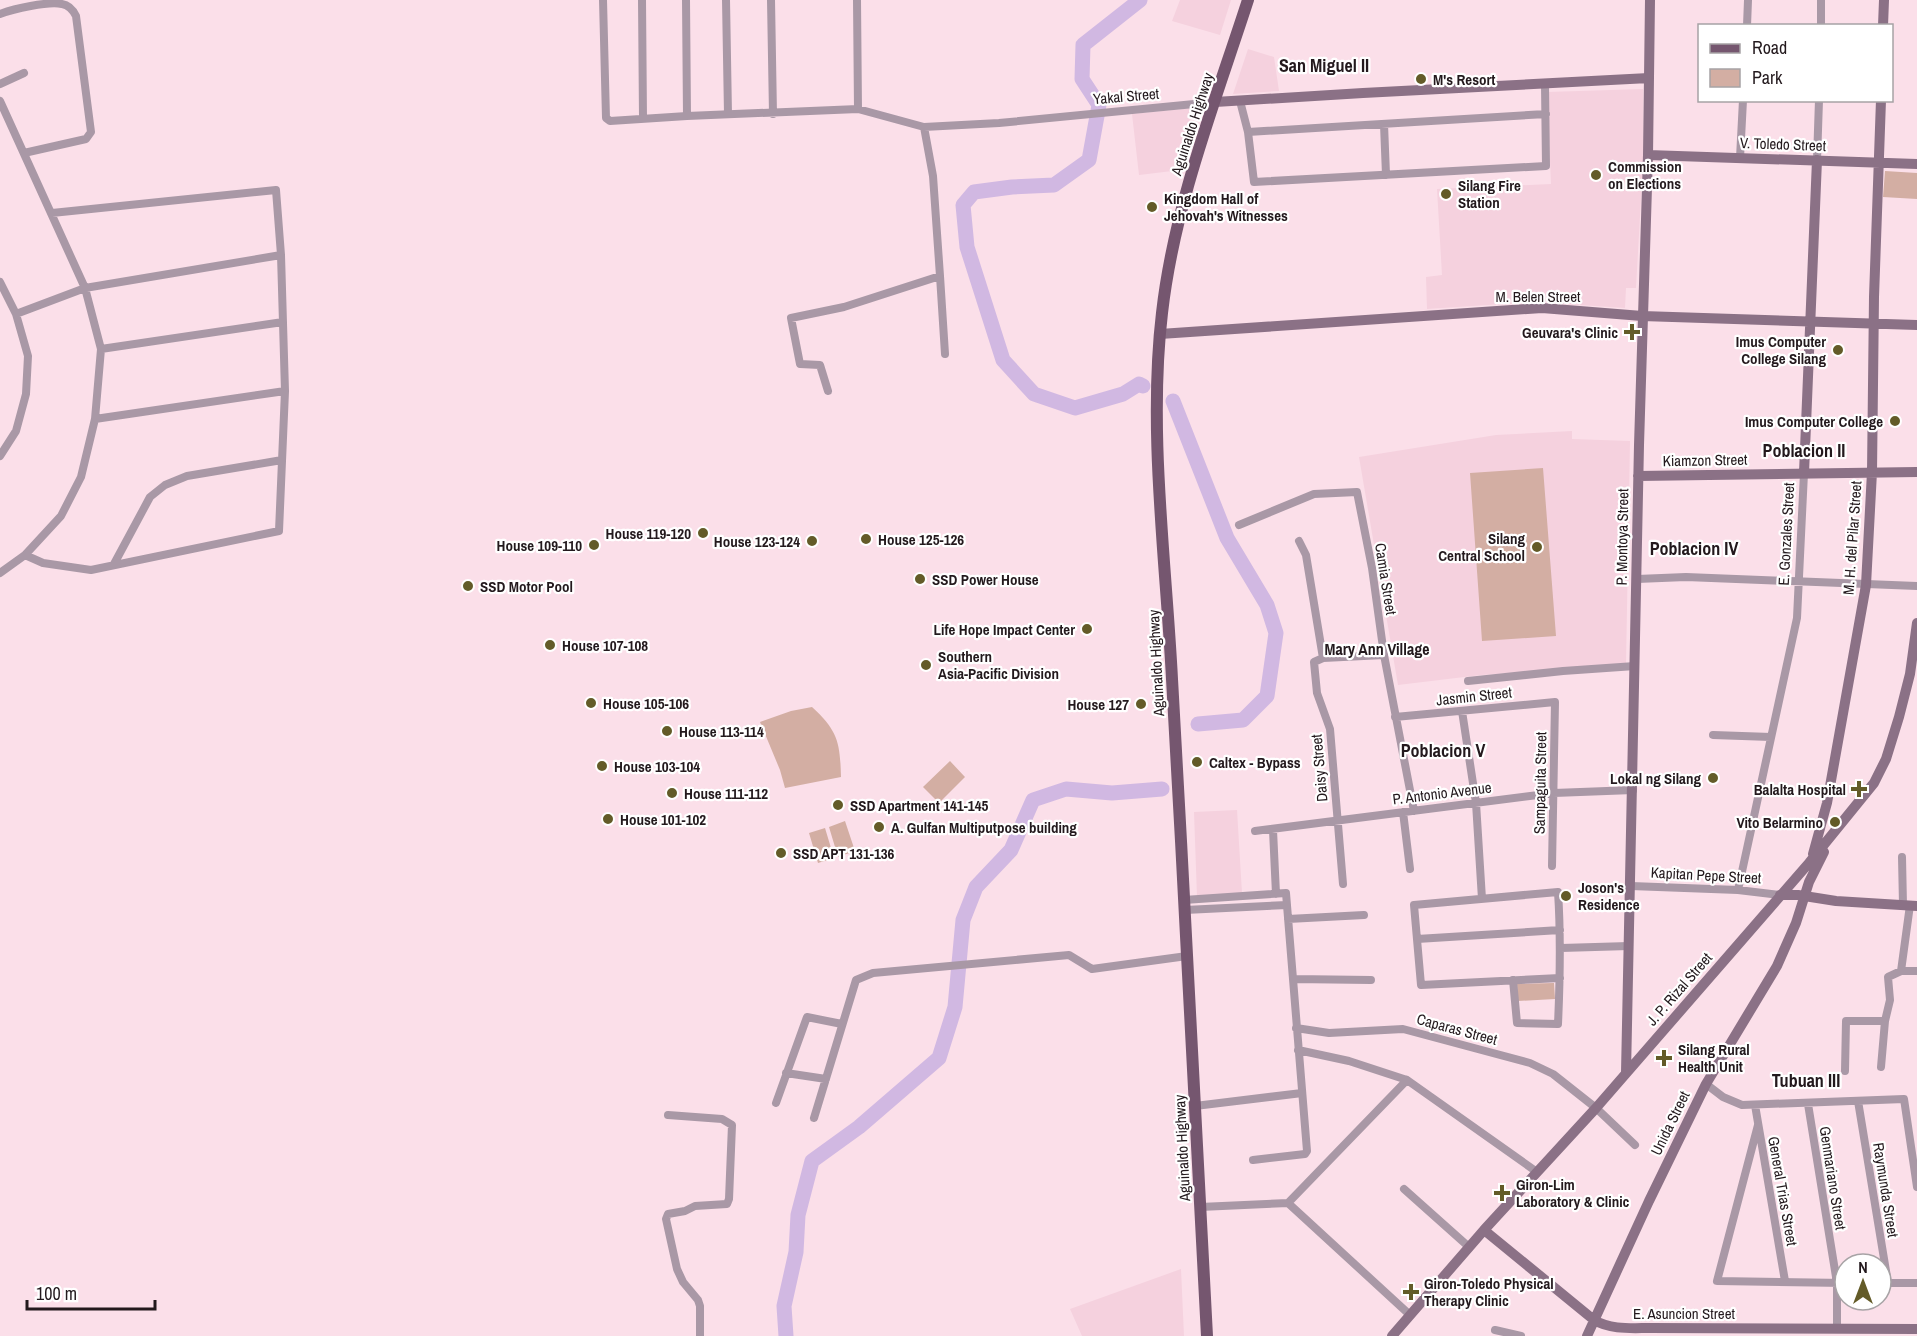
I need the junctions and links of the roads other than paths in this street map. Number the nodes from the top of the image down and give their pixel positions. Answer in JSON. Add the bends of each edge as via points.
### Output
{"nodes":[{"id":1,"x":603,"y":0,"type":"edge"},
{"id":2,"x":642,"y":0,"type":"edge"},
{"id":3,"x":686,"y":0,"type":"edge"},
{"id":4,"x":726,"y":0,"type":"edge"},
{"id":5,"x":771,"y":0,"type":"edge"},
{"id":6,"x":857,"y":0,"type":"edge"},
{"id":7,"x":1248,"y":0,"type":"edge"},
{"id":8,"x":1650,"y":0,"type":"edge"},
{"id":9,"x":1748,"y":0,"type":"edge"},
{"id":10,"x":1821,"y":0,"type":"edge"},
{"id":11,"x":1884,"y":0,"type":"edge"},
{"id":12,"x":0,"y":14,"type":"edge"},
{"id":13,"x":1747,"y":24,"type":"edge"},
{"id":14,"x":1821,"y":24,"type":"edge"},
{"id":15,"x":1883,"y":24,"type":"edge"},
{"id":16,"x":24,"y":72,"type":"dead end"},
{"id":17,"x":1649,"y":78,"type":"junction"},
{"id":18,"x":0,"y":84,"type":"edge"},
{"id":19,"x":1545,"y":85,"type":"junction"},
{"id":20,"x":0,"y":101,"type":"edge"},
{"id":21,"x":1240,"y":101,"type":"junction"},
{"id":22,"x":1215,"y":102,"type":"junction"},
{"id":23,"x":1743,"y":102,"type":"edge"},
{"id":24,"x":1819,"y":102,"type":"edge"},
{"id":25,"x":1881,"y":102,"type":"edge"},
{"id":26,"x":858,"y":109,"type":"junction"},
{"id":27,"x":728,"y":114,"type":"junction"},
{"id":28,"x":772,"y":114,"type":"junction"},
{"id":29,"x":1545,"y":114,"type":"junction"},
{"id":30,"x":687,"y":116,"type":"junction"},
{"id":31,"x":643,"y":118,"type":"junction"},
{"id":32,"x":1384,"y":124,"type":"junction"},
{"id":33,"x":924,"y":127,"type":"junction"},
{"id":34,"x":1248,"y":132,"type":"junction"},
{"id":35,"x":24,"y":153,"type":"junction"},
{"id":36,"x":1648,"y":155,"type":"junction"},
{"id":37,"x":1740,"y":158,"type":"junction"},
{"id":38,"x":1817,"y":160,"type":"junction"},
{"id":39,"x":1879,"y":162,"type":"junction"},
{"id":40,"x":1917,"y":164,"type":"edge"},
{"id":41,"x":1386,"y":175,"type":"junction"},
{"id":42,"x":52,"y":213,"type":"junction"},
{"id":43,"x":281,"y":255,"type":"junction"},
{"id":44,"x":940,"y":276,"type":"junction"},
{"id":45,"x":0,"y":282,"type":"edge"},
{"id":46,"x":85,"y":288,"type":"junction"},
{"id":47,"x":16,"y":314,"type":"junction"},
{"id":48,"x":1642,"y":316,"type":"junction"},
{"id":49,"x":283,"y":322,"type":"junction"},
{"id":50,"x":1811,"y":322,"type":"junction"},
{"id":51,"x":1874,"y":324,"type":"junction"},
{"id":52,"x":1917,"y":325,"type":"edge"},
{"id":53,"x":1160,"y":334,"type":"junction"},
{"id":54,"x":101,"y":349,"type":"junction"},
{"id":55,"x":945,"y":354,"type":"dead end"},
{"id":56,"x":285,"y":391,"type":"junction"},
{"id":57,"x":828,"y":391,"type":"dead end"},
{"id":58,"x":95,"y":419,"type":"junction"},
{"id":59,"x":0,"y":456,"type":"edge"},
{"id":60,"x":282,"y":460,"type":"junction"},
{"id":61,"x":1872,"y":472,"type":"junction"},
{"id":62,"x":1917,"y":472,"type":"edge"},
{"id":63,"x":1804,"y":473,"type":"junction"},
{"id":64,"x":1638,"y":476,"type":"junction"},
{"id":65,"x":1239,"y":525,"type":"dead end"},
{"id":66,"x":1299,"y":541,"type":"dead end"},
{"id":67,"x":25,"y":555,"type":"junction"},
{"id":68,"x":114,"y":564,"type":"junction"},
{"id":69,"x":0,"y":573,"type":"edge"},
{"id":70,"x":1637,"y":579,"type":"junction"},
{"id":71,"x":1799,"y":581,"type":"junction"},
{"id":72,"x":1866,"y":585,"type":"junction"},
{"id":73,"x":1917,"y":586,"type":"edge"},
{"id":74,"x":1917,"y":623,"type":"edge"},
{"id":75,"x":1384,"y":655,"type":"junction"},
{"id":76,"x":1323,"y":658,"type":"junction"},
{"id":77,"x":1635,"y":666,"type":"junction"},
{"id":78,"x":1468,"y":681,"type":"dead end"},
{"id":79,"x":1555,"y":702,"type":"joint"},
{"id":80,"x":1462,"y":711,"type":"junction"},
{"id":81,"x":1395,"y":717,"type":"junction"},
{"id":82,"x":1713,"y":735,"type":"dead end"},
{"id":83,"x":1771,"y":737,"type":"junction"},
{"id":84,"x":1633,"y":790,"type":"junction"},
{"id":85,"x":1554,"y":793,"type":"junction"},
{"id":86,"x":1476,"y":803,"type":"junction"},
{"id":87,"x":1414,"y":811,"type":"junction"},
{"id":88,"x":1403,"y":812,"type":"junction"},
{"id":89,"x":1337,"y":821,"type":"junction"},
{"id":90,"x":1273,"y":830,"type":"junction"},
{"id":91,"x":1255,"y":831,"type":"dead end"},
{"id":92,"x":1833,"y":836,"type":"junction"},
{"id":93,"x":1902,"y":857,"type":"dead end"},
{"id":94,"x":1809,"y":863,"type":"junction"},
{"id":95,"x":1552,"y":866,"type":"dead end"},
{"id":96,"x":1410,"y":869,"type":"dead end"},
{"id":97,"x":1794,"y":880,"type":"junction"},
{"id":98,"x":1343,"y":884,"type":"dead end"},
{"id":99,"x":1808,"y":884,"type":"junction"},
{"id":100,"x":1630,"y":886,"type":"junction"},
{"id":101,"x":1738,"y":890,"type":"junction"},
{"id":102,"x":1276,"y":894,"type":"junction"},
{"id":103,"x":1780,"y":895,"type":"junction"},
{"id":104,"x":1801,"y":896,"type":"junction"},
{"id":105,"x":1482,"y":899,"type":"junction"},
{"id":106,"x":1822,"y":900,"type":"junction"},
{"id":107,"x":1184,"y":905,"type":"junction"},
{"id":108,"x":1287,"y":905,"type":"junction"},
{"id":109,"x":1910,"y":905,"type":"edge"},
{"id":110,"x":1364,"y":915,"type":"dead end"},
{"id":111,"x":1288,"y":919,"type":"junction"},
{"id":112,"x":1560,"y":930,"type":"junction"},
{"id":113,"x":1417,"y":939,"type":"junction"},
{"id":114,"x":1629,"y":946,"type":"junction"},
{"id":115,"x":1560,"y":948,"type":"junction"},
{"id":116,"x":1187,"y":956,"type":"junction"},
{"id":117,"x":1901,"y":971,"type":"junction"},
{"id":118,"x":1917,"y":971,"type":"edge"},
{"id":119,"x":1560,"y":978,"type":"junction"},
{"id":120,"x":1293,"y":980,"type":"junction"},
{"id":121,"x":1371,"y":980,"type":"dead end"},
{"id":122,"x":1513,"y":980,"type":"junction"},
{"id":123,"x":1885,"y":1021,"type":"junction"},
{"id":124,"x":842,"y":1024,"type":"junction"},
{"id":125,"x":1296,"y":1028,"type":"junction"},
{"id":126,"x":1298,"y":1050,"type":"junction"},
{"id":127,"x":1881,"y":1067,"type":"dead end"},
{"id":128,"x":1845,"y":1071,"type":"dead end"},
{"id":129,"x":786,"y":1073,"type":"junction"},
{"id":130,"x":1626,"y":1073,"type":"junction"},
{"id":131,"x":826,"y":1079,"type":"junction"},
{"id":132,"x":1407,"y":1080,"type":"junction"},
{"id":133,"x":1706,"y":1084,"type":"junction"},
{"id":134,"x":1302,"y":1093,"type":"junction"},
{"id":135,"x":1858,"y":1101,"type":"junction"},
{"id":136,"x":776,"y":1103,"type":"dead end"},
{"id":137,"x":1808,"y":1104,"type":"junction"},
{"id":138,"x":1755,"y":1105,"type":"junction"},
{"id":139,"x":1195,"y":1106,"type":"junction"},
{"id":140,"x":1596,"y":1108,"type":"junction"},
{"id":141,"x":668,"y":1115,"type":"dead end"},
{"id":142,"x":814,"y":1118,"type":"dead end"},
{"id":143,"x":1758,"y":1125,"type":"junction"},
{"id":144,"x":1635,"y":1145,"type":"dead end"},
{"id":145,"x":1253,"y":1160,"type":"dead end"},
{"id":146,"x":1537,"y":1172,"type":"junction"},
{"id":147,"x":1917,"y":1187,"type":"edge"},
{"id":148,"x":1404,"y":1189,"type":"dead end"},
{"id":149,"x":1288,"y":1203,"type":"junction"},
{"id":150,"x":1200,"y":1207,"type":"junction"},
{"id":151,"x":1484,"y":1230,"type":"junction"},
{"id":152,"x":1469,"y":1247,"type":"junction"},
{"id":153,"x":1835,"y":1252,"type":"edge"},
{"id":154,"x":1880,"y":1252,"type":"edge"},
{"id":155,"x":1785,"y":1281,"type":"junction"},
{"id":156,"x":1833,"y":1283,"type":"edge"},
{"id":157,"x":1893,"y":1283,"type":"edge"},
{"id":158,"x":1917,"y":1283,"type":"edge"},
{"id":159,"x":1838,"y":1312,"type":"edge"},
{"id":160,"x":1410,"y":1315,"type":"junction"},
{"id":161,"x":1594,"y":1320,"type":"junction"},
{"id":162,"x":1837,"y":1329,"type":"junction"},
{"id":163,"x":1917,"y":1329,"type":"edge"},
{"id":164,"x":1495,"y":1330,"type":"dead end"},
{"id":165,"x":1808,"y":1332,"type":"edge"},
{"id":166,"x":700,"y":1336,"type":"edge"},
{"id":167,"x":1207,"y":1336,"type":"edge"},
{"id":168,"x":1392,"y":1336,"type":"edge"},
{"id":169,"x":1521,"y":1336,"type":"edge"},
{"id":170,"x":1587,"y":1336,"type":"edge"}],
"edges":[{"from":1,"to":31,"type":"street","name":"Yakal Street","via":[[607,120]]},
{"from":2,"to":31,"type":"street"},
{"from":3,"to":30,"type":"street"},
{"from":4,"to":27,"type":"street"},
{"from":5,"to":28,"type":"street"},
{"from":6,"to":26,"type":"street"},
{"from":7,"to":22,"type":"main road","name":"Aguinaldo Highway"},
{"from":8,"to":17,"type":"street","name":"P. Montoya Street"},
{"from":9,"to":13,"type":"street"},
{"from":10,"to":14,"type":"street"},
{"from":11,"to":15,"type":"street"},
{"from":12,"to":35,"type":"street","via":[[55,3],[68,6],[76,16],[91,132],[86,139]]},
{"from":16,"to":18,"type":"street"},
{"from":17,"to":19,"type":"street","name":"Yakal Street"},
{"from":17,"to":36,"type":"street","name":"P. Montoya Street"},
{"from":19,"to":21,"type":"street","name":"Yakal Street"},
{"from":19,"to":29,"type":"street"},
{"from":20,"to":35,"type":"street"},
{"from":21,"to":22,"type":"street","name":"Yakal Street"},
{"from":21,"to":34,"type":"street"},
{"from":22,"to":33,"type":"street","name":"Yakal Street"},
{"from":22,"to":53,"type":"main road","name":"Aguinaldo Highway","via":[[1179,222]]},
{"from":23,"to":37,"type":"street"},
{"from":24,"to":38,"type":"street","name":"E. Gonzales Street"},
{"from":25,"to":39,"type":"street","name":"M. H. del Pilar Street"},
{"from":26,"to":28,"type":"street","name":"Yakal Street"},
{"from":26,"to":33,"type":"street","name":"Yakal Street"},
{"from":27,"to":28,"type":"street","name":"Yakal Street"},
{"from":27,"to":30,"type":"street","name":"Yakal Street"},
{"from":29,"to":32,"type":"street"},
{"from":29,"to":41,"type":"street","via":[[1546,166]]},
{"from":30,"to":31,"type":"street","name":"Yakal Street"},
{"from":32,"to":34,"type":"street"},
{"from":32,"to":41,"type":"street"},
{"from":33,"to":44,"type":"street","via":[[933,177]]},
{"from":34,"to":41,"type":"street","via":[[1254,182]]},
{"from":35,"to":42,"type":"street"},
{"from":36,"to":37,"type":"street","name":"V. Toledo Street"},
{"from":36,"to":48,"type":"street","name":"P. Montoya Street"},
{"from":37,"to":38,"type":"street","name":"V. Toledo Street"},
{"from":38,"to":39,"type":"street","name":"V. Toledo Street"},
{"from":38,"to":50,"type":"street","name":"E. Gonzales Street"},
{"from":39,"to":40,"type":"street","name":"V. Toledo Street"},
{"from":39,"to":51,"type":"street","name":"M. H. del Pilar Street"},
{"from":42,"to":43,"type":"street","via":[[276,190]]},
{"from":42,"to":46,"type":"street"},
{"from":43,"to":46,"type":"street"},
{"from":43,"to":49,"type":"street"},
{"from":44,"to":55,"type":"street"},
{"from":44,"to":57,"type":"street","via":[[844,307],[791,318],[800,364],[820,365]]},
{"from":45,"to":47,"type":"street"},
{"from":46,"to":47,"type":"street"},
{"from":46,"to":54,"type":"street"},
{"from":47,"to":59,"type":"street","via":[[28,357],[26,394],[16,431]]},
{"from":48,"to":50,"type":"street","name":"M. Belen Street"},
{"from":48,"to":53,"type":"street","name":"M. Belen Street","via":[[1530,308]]},
{"from":48,"to":64,"type":"street","name":"P. Montoya Street"},
{"from":49,"to":54,"type":"street"},
{"from":49,"to":56,"type":"street"},
{"from":50,"to":51,"type":"street","name":"M. Belen Street"},
{"from":50,"to":63,"type":"street","name":"E. Gonzales Street"},
{"from":51,"to":52,"type":"street","name":"M. Belen Street"},
{"from":51,"to":61,"type":"street","name":"M. H. del Pilar Street"},
{"from":53,"to":107,"type":"main road","name":"Aguinaldo Highway","via":[[1159,470]]},
{"from":54,"to":58,"type":"street"},
{"from":56,"to":58,"type":"street"},
{"from":56,"to":60,"type":"street"},
{"from":58,"to":67,"type":"street","via":[[81,477],[61,516]]},
{"from":60,"to":68,"type":"street","via":[[188,476],[165,485],[150,497]]},
{"from":60,"to":68,"type":"street","via":[[279,531]]},
{"from":61,"to":62,"type":"street","name":"Kiamzon Street"},
{"from":61,"to":63,"type":"street","name":"Kiamzon Street"},
{"from":61,"to":72,"type":"street","name":"M. H. del Pilar Street"},
{"from":63,"to":64,"type":"street","name":"Kiamzon Street"},
{"from":63,"to":71,"type":"street","name":"E. Gonzales Street"},
{"from":64,"to":70,"type":"street","name":"P. Montoya Street"},
{"from":65,"to":75,"type":"street","name":"Camia Street","via":[[1314,494],[1357,492]]},
{"from":66,"to":76,"type":"street","name":"Daisy Street","via":[[1307,564]]},
{"from":67,"to":68,"type":"street","via":[[43,563],[91,570]]},
{"from":67,"to":69,"type":"street"},
{"from":70,"to":71,"type":"street"},
{"from":70,"to":77,"type":"street","name":"P. Montoya Street"},
{"from":71,"to":72,"type":"street"},
{"from":71,"to":83,"type":"street","name":"E. Gonzales Street","via":[[1797,618]]},
{"from":72,"to":73,"type":"street"},
{"from":72,"to":94,"type":"street","name":"M. H. del Pilar Street","via":[[1827,803]]},
{"from":74,"to":92,"type":"street","name":"J. P. Rizal Street","via":[[1910,674],[1886,759],[1874,783]]},
{"from":75,"to":76,"type":"street"},
{"from":75,"to":81,"type":"street","name":"Camia Street"},
{"from":76,"to":89,"type":"street","name":"Daisy Street","via":[[1314,662],[1314,672],[1330,729]]},
{"from":77,"to":78,"type":"street"},
{"from":77,"to":84,"type":"street","name":"P. Montoya Street"},
{"from":79,"to":80,"type":"street","name":"Jasmin Street"},
{"from":79,"to":85,"type":"street","name":"Sampaguita Street"},
{"from":80,"to":81,"type":"street","name":"Jasmin Street"},
{"from":80,"to":86,"type":"street"},
{"from":81,"to":87,"type":"street","name":"Camia Street"},
{"from":82,"to":83,"type":"street"},
{"from":83,"to":101,"type":"street","name":"E. Gonzales Street"},
{"from":84,"to":85,"type":"street","name":"P. Antonio Avenue"},
{"from":84,"to":100,"type":"street","name":"P. Montoya Street"},
{"from":85,"to":86,"type":"street","name":"P. Antonio Avenue"},
{"from":85,"to":95,"type":"street","name":"Sampaguita Street"},
{"from":86,"to":87,"type":"street","name":"P. Antonio Avenue"},
{"from":86,"to":105,"type":"street"},
{"from":87,"to":88,"type":"street","name":"P. Antonio Avenue"},
{"from":88,"to":89,"type":"street","name":"P. Antonio Avenue"},
{"from":88,"to":96,"type":"street"},
{"from":89,"to":90,"type":"street","name":"P. Antonio Avenue"},
{"from":89,"to":98,"type":"street","name":"Daisy Street"},
{"from":90,"to":91,"type":"street","name":"P. Antonio Avenue"},
{"from":90,"to":102,"type":"street"},
{"from":92,"to":94,"type":"street","name":"J. P. Rizal Street"},
{"from":92,"to":99,"type":"street","name":"Unida Street"},
{"from":93,"to":109,"type":"street"},
{"from":94,"to":97,"type":"street","name":"J. P. Rizal Street"},
{"from":97,"to":103,"type":"street","name":"J. P. Rizal Street"},
{"from":97,"to":104,"type":"street","via":[[1792,891]]},
{"from":99,"to":104,"type":"street","name":"Unida Street"},
{"from":99,"to":106,"type":"street"},
{"from":100,"to":101,"type":"street","name":"Kapitan Pepe Street"},
{"from":100,"to":114,"type":"street","name":"P. Montoya Street"},
{"from":101,"to":103,"type":"street","name":"Kapitan Pepe Street"},
{"from":102,"to":107,"type":"street"},
{"from":102,"to":108,"type":"street","via":[[1286,893]]},
{"from":103,"to":104,"type":"street"},
{"from":103,"to":130,"type":"street","name":"J. P. Rizal Street"},
{"from":104,"to":106,"type":"street"},
{"from":104,"to":133,"type":"street","name":"Unida Street","via":[[1796,923],[1777,966]]},
{"from":105,"to":112,"type":"street","via":[[1558,892]]},
{"from":105,"to":113,"type":"street","via":[[1414,905]]},
{"from":106,"to":109,"type":"street"},
{"from":107,"to":108,"type":"street"},
{"from":107,"to":116,"type":"main road","name":"Aguinaldo Highway"},
{"from":108,"to":111,"type":"street"},
{"from":109,"to":117,"type":"street"},
{"from":110,"to":111,"type":"street"},
{"from":111,"to":120,"type":"street"},
{"from":112,"to":113,"type":"street"},
{"from":112,"to":115,"type":"street"},
{"from":113,"to":122,"type":"street","via":[[1421,985]]},
{"from":114,"to":115,"type":"street"},
{"from":114,"to":130,"type":"street","name":"P. Montoya Street"},
{"from":115,"to":119,"type":"street"},
{"from":116,"to":124,"type":"street","via":[[1092,969],[1069,955],[873,973],[856,980]]},
{"from":116,"to":139,"type":"main road","name":"Aguinaldo Highway"},
{"from":117,"to":118,"type":"street"},
{"from":117,"to":123,"type":"street","via":[[1888,977],[1890,1000]]},
{"from":119,"to":122,"type":"street"},
{"from":119,"to":122,"type":"street","via":[[1558,1024],[1517,1023]]},
{"from":120,"to":121,"type":"street"},
{"from":120,"to":125,"type":"street"},
{"from":123,"to":127,"type":"street"},
{"from":123,"to":128,"type":"street","via":[[1846,1021]]},
{"from":124,"to":129,"type":"street","via":[[807,1017]]},
{"from":124,"to":131,"type":"street"},
{"from":125,"to":126,"type":"street"},
{"from":125,"to":140,"type":"street","name":"Caparas Street","via":[[1329,1033],[1394,1028],[1425,1034],[1539,1066]]},
{"from":126,"to":132,"type":"street","via":[[1349,1060]]},
{"from":126,"to":134,"type":"street"},
{"from":129,"to":131,"type":"street"},
{"from":129,"to":136,"type":"street"},
{"from":130,"to":140,"type":"street","name":"J. P. Rizal Street"},
{"from":131,"to":142,"type":"street"},
{"from":132,"to":146,"type":"street"},
{"from":132,"to":149,"type":"street"},
{"from":133,"to":138,"type":"street","via":[[1732,1101]]},
{"from":133,"to":161,"type":"street","name":"Unida Street"},
{"from":134,"to":139,"type":"street"},
{"from":134,"to":145,"type":"street","via":[[1305,1154]]},
{"from":135,"to":137,"type":"street"},
{"from":135,"to":147,"type":"street","via":[[1904,1100]]},
{"from":135,"to":154,"type":"street","name":"Raymunda Street"},
{"from":137,"to":138,"type":"street"},
{"from":137,"to":153,"type":"street","name":"Genmariano Street"},
{"from":138,"to":143,"type":"street","name":"General Trias Street"},
{"from":139,"to":150,"type":"main road","name":"Aguinaldo Highway"},
{"from":140,"to":144,"type":"street","name":"Caparas Street"},
{"from":140,"to":146,"type":"street","name":"J. P. Rizal Street"},
{"from":141,"to":166,"type":"street","via":[[722,1119],[732,1125],[727,1204],[694,1206],[668,1214],[666,1219],[680,1275],[700,1306]]},
{"from":143,"to":155,"type":"street","name":"General Trias Street"},
{"from":143,"to":155,"type":"street","via":[[1717,1281]]},
{"from":146,"to":151,"type":"street","name":"J. P. Rizal Street"},
{"from":148,"to":152,"type":"street"},
{"from":149,"to":150,"type":"street"},
{"from":149,"to":160,"type":"street"},
{"from":150,"to":167,"type":"main road","name":"Aguinaldo Highway"},
{"from":151,"to":152,"type":"street","name":"J. P. Rizal Street"},
{"from":151,"to":161,"type":"street","name":"E. Asuncion Street"},
{"from":152,"to":160,"type":"street","name":"J. P. Rizal Street"},
{"from":155,"to":156,"type":"street"},
{"from":157,"to":158,"type":"street"},
{"from":159,"to":162,"type":"street","name":"Genmariano Street"},
{"from":160,"to":168,"type":"street","name":"J. P. Rizal Street"},
{"from":161,"to":165,"type":"street","name":"E. Asuncion Street","via":[[1619,1328]]},
{"from":161,"to":170,"type":"street","name":"Unida Street"},
{"from":162,"to":163,"type":"street","name":"E. Asuncion Street"},
{"from":162,"to":165,"type":"street","name":"E. Asuncion Street"},
{"from":164,"to":169,"type":"street"}]}
